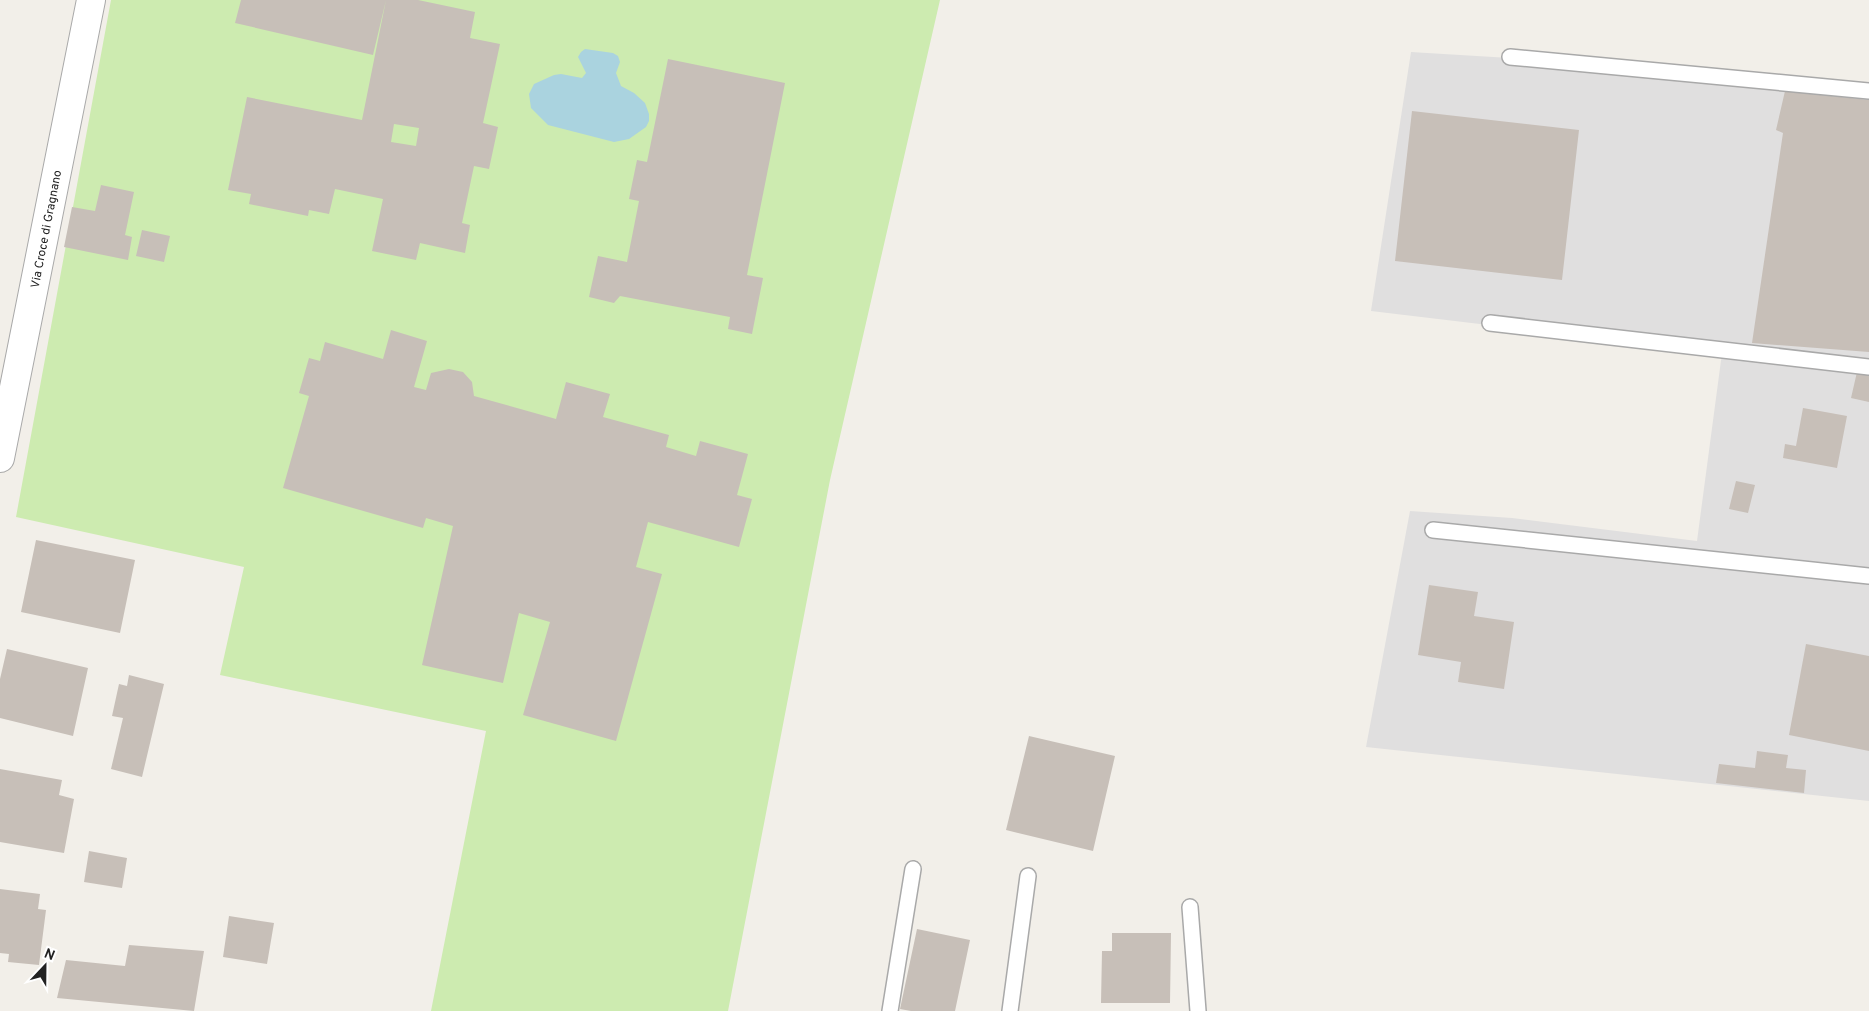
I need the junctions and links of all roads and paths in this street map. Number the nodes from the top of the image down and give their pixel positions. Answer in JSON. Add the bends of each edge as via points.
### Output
{"nodes":[{"id":1,"x":91,"y":0,"type":"edge"},
{"id":2,"x":1510,"y":56,"type":"dead end"},
{"id":3,"x":1869,"y":91,"type":"edge"},
{"id":4,"x":1490,"y":323,"type":"dead end"},
{"id":5,"x":1869,"y":366,"type":"edge"},
{"id":6,"x":5,"y":408,"type":"edge"},
{"id":7,"x":0,"y":458,"type":"edge"},
{"id":8,"x":1433,"y":530,"type":"dead end"},
{"id":9,"x":1869,"y":576,"type":"edge"},
{"id":10,"x":913,"y":869,"type":"dead end"},
{"id":11,"x":1028,"y":876,"type":"dead end"},
{"id":12,"x":1190,"y":907,"type":"dead end"},
{"id":13,"x":890,"y":1011,"type":"edge"},
{"id":14,"x":1010,"y":1011,"type":"edge"},
{"id":15,"x":1198,"y":1011,"type":"edge"}],
"edges":[{"from":1,"to":6,"type":"street","name":"Via Croce di Gragnano"},
{"from":2,"to":3,"type":"lane"},
{"from":4,"to":5,"type":"lane"},
{"from":6,"to":7,"type":"street","name":"Via Croce di Gragnano"},
{"from":8,"to":9,"type":"lane"},
{"from":10,"to":13,"type":"lane"},
{"from":11,"to":14,"type":"lane"},
{"from":12,"to":15,"type":"lane"}]}
